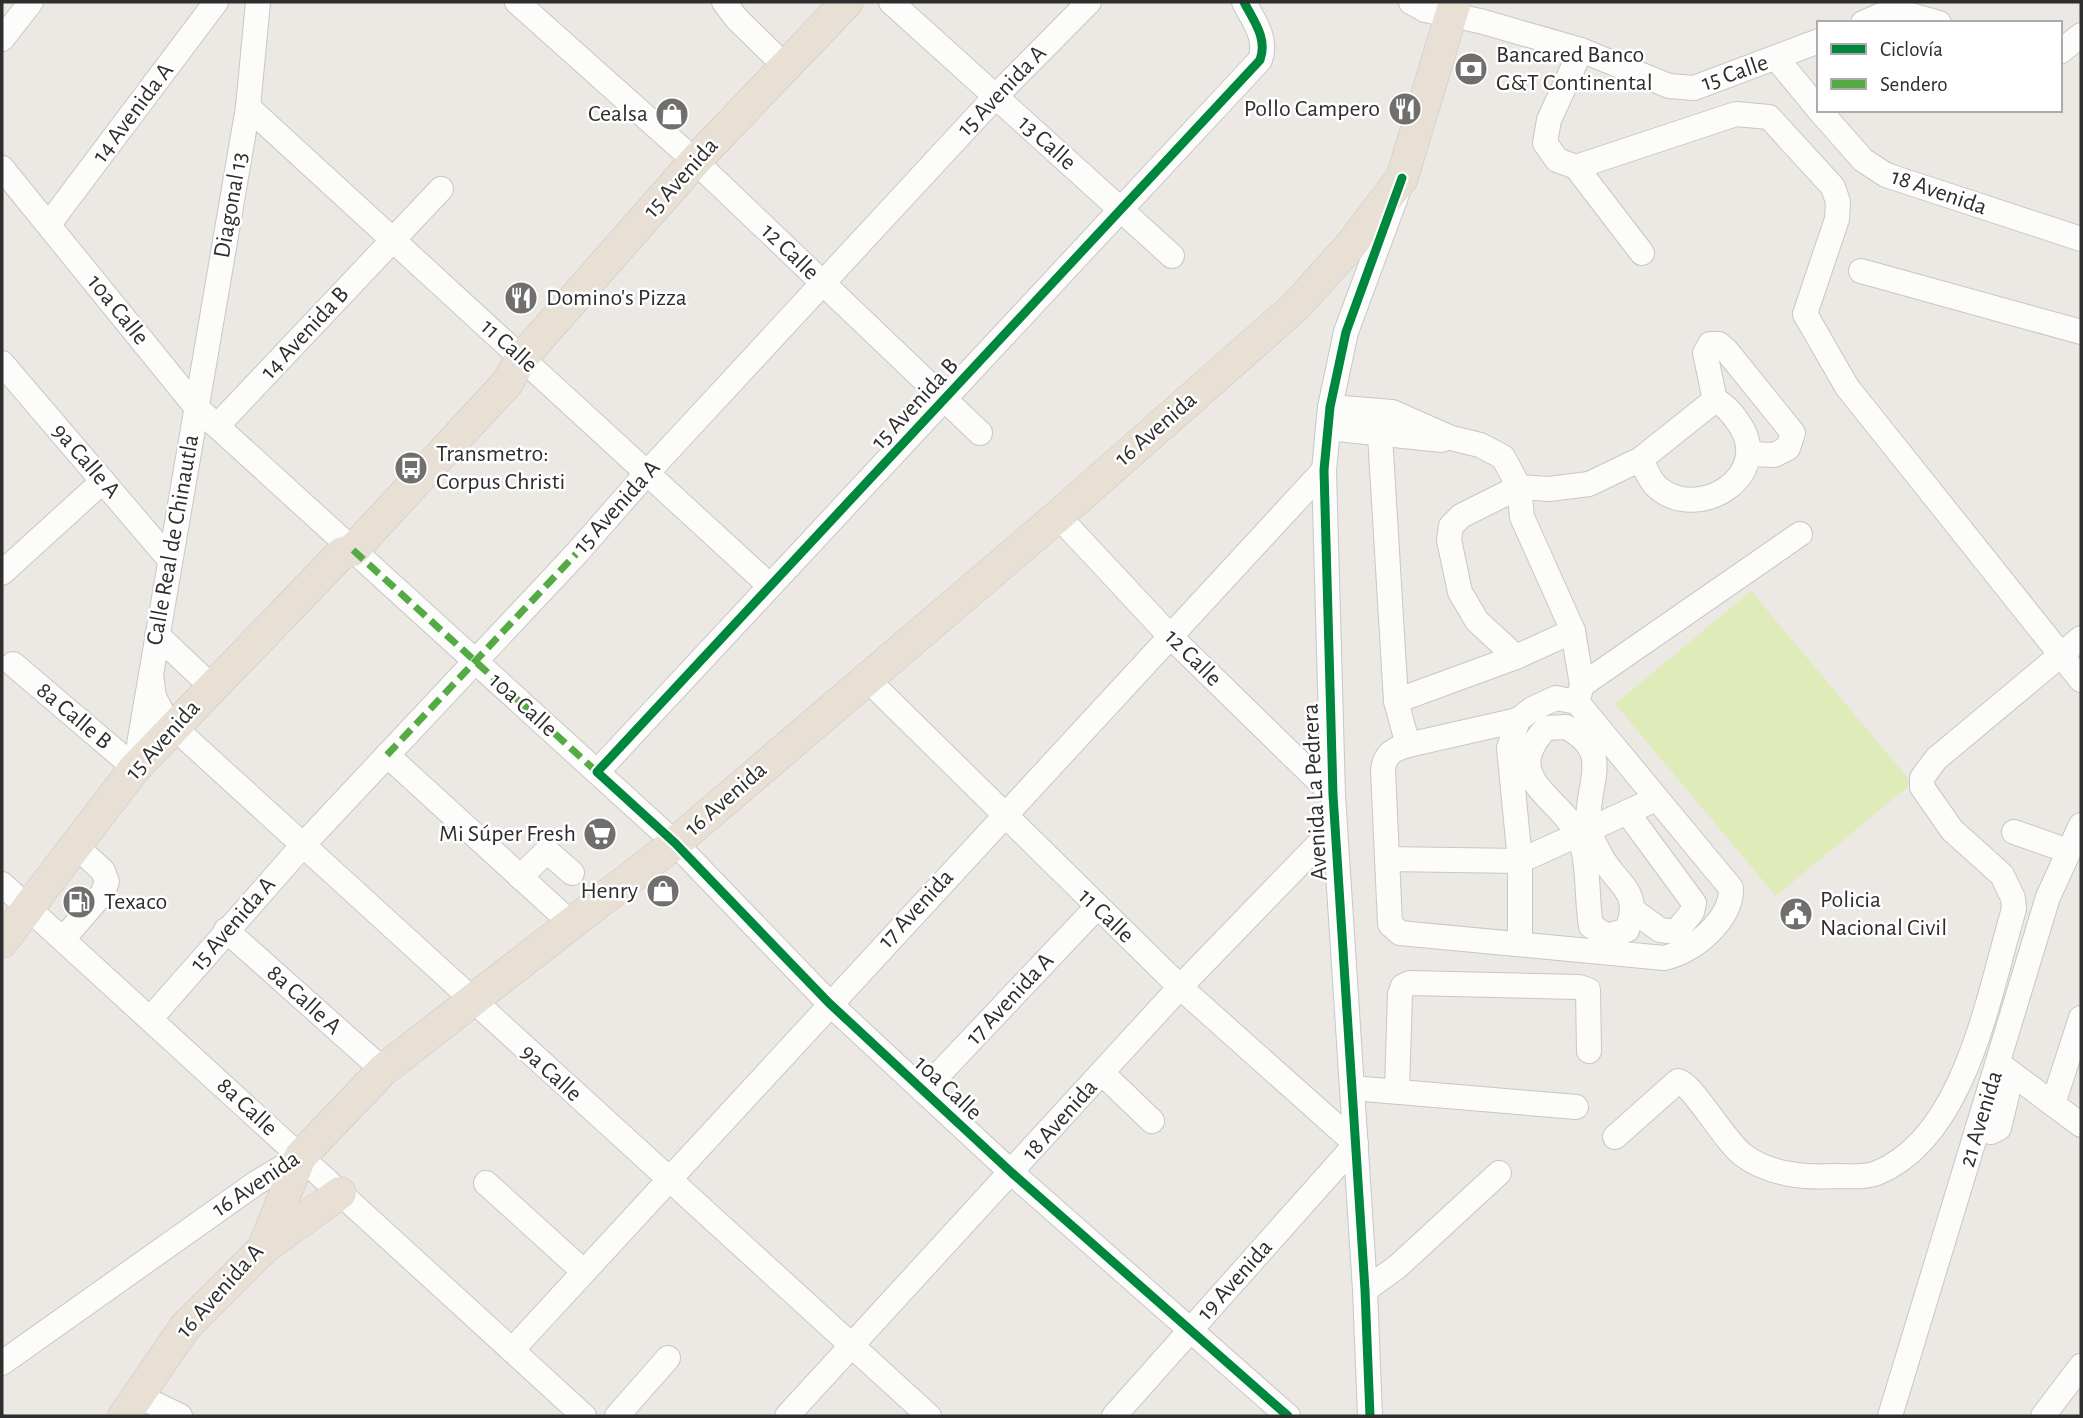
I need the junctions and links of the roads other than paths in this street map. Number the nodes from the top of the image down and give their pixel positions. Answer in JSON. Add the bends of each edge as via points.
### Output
{"nodes":[{"id":1,"x":31,"y":2,"type":"edge"},
{"id":2,"x":216,"y":2,"type":"edge"},
{"id":3,"x":258,"y":2,"type":"edge"},
{"id":4,"x":517,"y":2,"type":"edge"},
{"id":5,"x":724,"y":2,"type":"edge"},
{"id":6,"x":846,"y":2,"type":"edge"},
{"id":7,"x":891,"y":2,"type":"edge"},
{"id":8,"x":1089,"y":2,"type":"edge"},
{"id":9,"x":1244,"y":2,"type":"edge"},
{"id":10,"x":1410,"y":2,"type":"edge"},
{"id":11,"x":1894,"y":6,"type":"edge"},
{"id":12,"x":1468,"y":10,"type":"edge"},
{"id":13,"x":1867,"y":21,"type":"edge"},
{"id":14,"x":1934,"y":21,"type":"edge"},
{"id":15,"x":2081,"y":35,"type":"edge"},
{"id":16,"x":2,"y":39,"type":"edge"},
{"id":17,"x":1817,"y":42,"type":"edge"},
{"id":18,"x":1581,"y":50,"type":"junction"},
{"id":19,"x":2062,"y":53,"type":"edge"},
{"id":20,"x":2062,"y":56,"type":"edge"},
{"id":21,"x":1777,"y":58,"type":"junction"},
{"id":22,"x":2081,"y":63,"type":"edge"},
{"id":23,"x":785,"y":66,"type":"junction"},
{"id":24,"x":996,"y":96,"type":"junction"},
{"id":25,"x":248,"y":107,"type":"junction"},
{"id":26,"x":1817,"y":108,"type":"edge"},
{"id":27,"x":1821,"y":112,"type":"edge"},
{"id":28,"x":695,"y":161,"type":"junction"},
{"id":29,"x":1576,"y":167,"type":"junction"},
{"id":30,"x":2,"y":168,"type":"edge"},
{"id":31,"x":1402,"y":178,"type":"junction"},
{"id":32,"x":441,"y":189,"type":"dead end"},
{"id":33,"x":1121,"y":210,"type":"junction"},
{"id":34,"x":50,"y":225,"type":"junction"},
{"id":35,"x":392,"y":239,"type":"junction"},
{"id":36,"x":2081,"y":239,"type":"edge"},
{"id":37,"x":1642,"y":253,"type":"dead end"},
{"id":38,"x":1172,"y":256,"type":"dead end"},
{"id":39,"x":1861,"y":271,"type":"dead end"},
{"id":40,"x":824,"y":284,"type":"junction"},
{"id":41,"x":2081,"y":332,"type":"edge"},
{"id":42,"x":521,"y":359,"type":"junction"},
{"id":43,"x":2,"y":363,"type":"edge"},
{"id":44,"x":947,"y":398,"type":"junction"},
{"id":45,"x":1715,"y":401,"type":"junction"},
{"id":46,"x":196,"y":407,"type":"junction"},
{"id":47,"x":1329,"y":418,"type":"junction"},
{"id":48,"x":217,"y":426,"type":"junction"},
{"id":49,"x":981,"y":433,"type":"dead end"},
{"id":50,"x":1380,"y":435,"type":"junction"},
{"id":51,"x":1451,"y":438,"type":"junction"},
{"id":52,"x":1750,"y":454,"type":"junction"},
{"id":53,"x":1641,"y":459,"type":"junction"},
{"id":54,"x":1324,"y":470,"type":"junction"},
{"id":55,"x":647,"y":473,"type":"junction"},
{"id":56,"x":103,"y":481,"type":"junction"},
{"id":57,"x":1519,"y":487,"type":"junction"},
{"id":58,"x":1058,"y":516,"type":"junction"},
{"id":59,"x":1800,"y":534,"type":"dead end"},
{"id":60,"x":346,"y":548,"type":"junction"},
{"id":61,"x":170,"y":560,"type":"junction"},
{"id":62,"x":4,"y":565,"type":"edge"},
{"id":63,"x":771,"y":586,"type":"junction"},
{"id":64,"x":1573,"y":631,"type":"junction"},
{"id":65,"x":158,"y":635,"type":"junction"},
{"id":66,"x":1169,"y":635,"type":"junction"},
{"id":67,"x":2081,"y":638,"type":"edge"},
{"id":68,"x":1516,"y":657,"type":"junction"},
{"id":69,"x":2060,"y":657,"type":"junction"},
{"id":70,"x":474,"y":661,"type":"junction"},
{"id":71,"x":13,"y":664,"type":"dead end"},
{"id":72,"x":151,"y":674,"type":"junction"},
{"id":73,"x":866,"y":678,"type":"junction"},
{"id":74,"x":2081,"y":680,"type":"edge"},
{"id":75,"x":212,"y":687,"type":"junction"},
{"id":76,"x":1580,"y":693,"type":"junction"},
{"id":77,"x":1396,"y":701,"type":"junction"},
{"id":78,"x":1518,"y":720,"type":"junction"},
{"id":79,"x":176,"y":727,"type":"junction"},
{"id":80,"x":1408,"y":745,"type":"junction"},
{"id":81,"x":387,"y":755,"type":"junction"},
{"id":82,"x":135,"y":768,"type":"junction"},
{"id":83,"x":597,"y":772,"type":"junction"},
{"id":84,"x":1333,"y":795,"type":"junction"},
{"id":85,"x":1656,"y":799,"type":"junction"},
{"id":86,"x":1627,"y":812,"type":"junction"},
{"id":87,"x":1002,"y":816,"type":"junction"},
{"id":88,"x":2081,"y":825,"type":"edge"},
{"id":89,"x":1335,"y":827,"type":"junction"},
{"id":90,"x":1584,"y":832,"type":"junction"},
{"id":91,"x":2014,"y":832,"type":"dead end"},
{"id":92,"x":675,"y":843,"type":"junction"},
{"id":93,"x":303,"y":845,"type":"junction"},
{"id":94,"x":76,"y":846,"type":"junction"},
{"id":95,"x":2068,"y":851,"type":"junction"},
{"id":96,"x":1387,"y":859,"type":"junction"},
{"id":97,"x":1520,"y":861,"type":"junction"},
{"id":98,"x":572,"y":873,"type":"dead end"},
{"id":99,"x":520,"y":877,"type":"junction"},
{"id":100,"x":2,"y":884,"type":"edge"},
{"id":101,"x":30,"y":906,"type":"junction"},
{"id":102,"x":1097,"y":907,"type":"junction"},
{"id":103,"x":1634,"y":911,"type":"junction"},
{"id":104,"x":572,"y":925,"type":"junction"},
{"id":105,"x":226,"y":930,"type":"junction"},
{"id":106,"x":64,"y":938,"type":"junction"},
{"id":107,"x":2,"y":942,"type":"edge"},
{"id":108,"x":1520,"y":944,"type":"junction"},
{"id":109,"x":1180,"y":987,"type":"junction"},
{"id":110,"x":472,"y":1001,"type":"junction"},
{"id":111,"x":829,"y":1003,"type":"junction"},
{"id":112,"x":151,"y":1018,"type":"junction"},
{"id":113,"x":2081,"y":1018,"type":"edge"},
{"id":114,"x":1589,"y":1051,"type":"dead end"},
{"id":115,"x":2005,"y":1069,"type":"junction"},
{"id":116,"x":383,"y":1070,"type":"junction"},
{"id":117,"x":1102,"y":1073,"type":"junction"},
{"id":118,"x":1352,"y":1088,"type":"junction"},
{"id":119,"x":1397,"y":1090,"type":"junction"},
{"id":120,"x":923,"y":1091,"type":"junction"},
{"id":121,"x":2053,"y":1104,"type":"junction"},
{"id":122,"x":1576,"y":1107,"type":"dead end"},
{"id":123,"x":1152,"y":1121,"type":"dead end"},
{"id":124,"x":2081,"y":1125,"type":"edge"},
{"id":125,"x":1615,"y":1137,"type":"dead end"},
{"id":126,"x":1356,"y":1144,"type":"junction"},
{"id":127,"x":300,"y":1157,"type":"junction"},
{"id":128,"x":1012,"y":1173,"type":"junction"},
{"id":129,"x":1499,"y":1173,"type":"dead end"},
{"id":130,"x":670,"y":1180,"type":"junction"},
{"id":131,"x":486,"y":1183,"type":"dead end"},
{"id":132,"x":340,"y":1193,"type":"junction"},
{"id":133,"x":263,"y":1249,"type":"junction"},
{"id":134,"x":583,"y":1271,"type":"junction"},
{"id":135,"x":1365,"y":1290,"type":"junction"},
{"id":136,"x":1192,"y":1329,"type":"junction"},
{"id":137,"x":853,"y":1347,"type":"junction"},
{"id":138,"x":512,"y":1350,"type":"junction"},
{"id":139,"x":668,"y":1358,"type":"dead end"},
{"id":140,"x":2,"y":1363,"type":"edge"},
{"id":141,"x":2081,"y":1366,"type":"edge"},
{"id":142,"x":130,"y":1406,"type":"edge"},
{"id":143,"x":180,"y":1416,"type":"edge"},
{"id":144,"x":584,"y":1416,"type":"edge"},
{"id":145,"x":617,"y":1416,"type":"edge"},
{"id":146,"x":787,"y":1416,"type":"edge"},
{"id":147,"x":929,"y":1416,"type":"edge"},
{"id":148,"x":1114,"y":1416,"type":"edge"},
{"id":149,"x":1288,"y":1416,"type":"edge"},
{"id":150,"x":1370,"y":1416,"type":"edge"},
{"id":151,"x":1890,"y":1416,"type":"edge"},
{"id":152,"x":2043,"y":1416,"type":"edge"}],
"edges":[{"from":1,"to":16,"type":"street"},
{"from":2,"to":34,"type":"street","name":"14 Avenida A"},
{"from":3,"to":25,"type":"street","name":"Diagonal 13"},
{"from":4,"to":28,"type":"street","name":"12 Calle"},
{"from":5,"to":23,"type":"street"},
{"from":6,"to":23,"type":"main road","name":"15 Avenida"},
{"from":7,"to":24,"type":"street","name":"13 Calle"},
{"from":8,"to":24,"type":"street","name":"15 Avenida A"},
{"from":9,"to":33,"type":"street","name":"15 Avenida B","via":[[1262,36],[1260,60]]},
{"from":10,"to":12,"type":"street","name":"15 Calle","via":[[1425,10]]},
{"from":11,"to":13,"type":"street"},
{"from":11,"to":14,"type":"street"},
{"from":12,"to":18,"type":"street","name":"15 Calle"},
{"from":12,"to":31,"type":"main road","name":"Avenida La Pedrera"},
{"from":15,"to":19,"type":"street"},
{"from":17,"to":21,"type":"street","name":"15 Calle"},
{"from":18,"to":21,"type":"street","name":"15 Calle","via":[[1669,86],[1693,88]]},
{"from":18,"to":29,"type":"street","via":[[1549,120],[1545,143],[1557,160]]},
{"from":20,"to":22,"type":"street"},
{"from":21,"to":26,"type":"street","name":"18 Avenida"},
{"from":23,"to":28,"type":"main road","name":"15 Avenida"},
{"from":24,"to":33,"type":"street","name":"13 Calle"},
{"from":24,"to":40,"type":"street","name":"15 Avenida A"},
{"from":25,"to":35,"type":"street","name":"11 Calle"},
{"from":25,"to":46,"type":"street","name":"Diagonal 13"},
{"from":27,"to":36,"type":"street","name":"18 Avenida","via":[[1863,160],[1886,175]]},
{"from":28,"to":40,"type":"street","name":"12 Calle"},
{"from":28,"to":42,"type":"main road","name":"15 Avenida"},
{"from":29,"to":37,"type":"street"},
{"from":29,"to":69,"type":"street","via":[[1736,114],[1769,117],[1833,187],[1838,202],[1837,219],[1805,314],[1847,387]]},
{"from":30,"to":34,"type":"street","name":"10a Calle"},
{"from":31,"to":47,"type":"street","name":"Avenida La Pedrera","via":[[1346,332]]},
{"from":31,"to":58,"type":"main road","name":"16 Avenida","via":[[1296,306]]},
{"from":32,"to":35,"type":"street","name":"14 Avenida B"},
{"from":33,"to":38,"type":"street","name":"13 Calle"},
{"from":33,"to":44,"type":"street","name":"15 Avenida B"},
{"from":34,"to":46,"type":"street","name":"10a Calle"},
{"from":35,"to":42,"type":"street","name":"11 Calle"},
{"from":35,"to":48,"type":"street","name":"14 Avenida B"},
{"from":39,"to":41,"type":"street"},
{"from":40,"to":44,"type":"street","name":"12 Calle"},
{"from":40,"to":55,"type":"street","name":"15 Avenida A"},
{"from":42,"to":55,"type":"street","name":"11 Calle"},
{"from":42,"to":60,"type":"main road","name":"15 Avenida","via":[[508,382]]},
{"from":43,"to":56,"type":"street","name":"9a Calle A"},
{"from":44,"to":49,"type":"street","name":"12 Calle"},
{"from":44,"to":63,"type":"street","name":"15 Avenida B"},
{"from":45,"to":52,"type":"street","via":[[1748,436]]},
{"from":45,"to":52,"type":"street","via":[[1705,353],[1710,344],[1726,350],[1793,433],[1788,448],[1774,455]]},
{"from":45,"to":53,"type":"street"},
{"from":46,"to":48,"type":"street","name":"10a Calle"},
{"from":46,"to":61,"type":"street","name":"Calle Real de Chinautla"},
{"from":47,"to":50,"type":"street"},
{"from":47,"to":51,"type":"street","via":[[1392,412]]},
{"from":47,"to":54,"type":"street","name":"Avenida La Pedrera"},
{"from":48,"to":60,"type":"street","name":"10a Calle"},
{"from":50,"to":51,"type":"street"},
{"from":50,"to":77,"type":"street"},
{"from":51,"to":57,"type":"street","via":[[1503,457]]},
{"from":52,"to":53,"type":"street","via":[[1737,482],[1710,497],[1678,500],[1656,486]]},
{"from":53,"to":57,"type":"street","via":[[1588,484]]},
{"from":54,"to":66,"type":"street","name":"17 Avenida"},
{"from":54,"to":84,"type":"street","name":"Avenida La Pedrera"},
{"from":55,"to":63,"type":"street","name":"11 Calle"},
{"from":55,"to":70,"type":"street","name":"15 Avenida A"},
{"from":56,"to":61,"type":"street","name":"9a Calle A"},
{"from":56,"to":62,"type":"street"},
{"from":57,"to":64,"type":"street","via":[[1522,517]]},
{"from":57,"to":68,"type":"street","via":[[1461,516],[1451,526],[1449,540],[1465,601],[1477,621]]},
{"from":58,"to":66,"type":"street","name":"12 Calle"},
{"from":58,"to":73,"type":"main road","name":"16 Avenida"},
{"from":59,"to":76,"type":"street"},
{"from":60,"to":70,"type":"street","name":"10a Calle"},
{"from":60,"to":75,"type":"main road","name":"15 Avenida"},
{"from":61,"to":65,"type":"street","name":"Calle Real de Chinautla"},
{"from":63,"to":83,"type":"street","name":"15 Avenida B"},
{"from":64,"to":68,"type":"street"},
{"from":64,"to":76,"type":"street"},
{"from":65,"to":72,"type":"street","name":"Calle Real de Chinautla"},
{"from":65,"to":75,"type":"street"},
{"from":66,"to":84,"type":"street","name":"12 Calle"},
{"from":66,"to":87,"type":"street","name":"17 Avenida"},
{"from":67,"to":69,"type":"street"},
{"from":68,"to":77,"type":"street"},
{"from":69,"to":74,"type":"street"},
{"from":69,"to":125,"type":"street","via":[[1936,760],[1922,778],[1922,788],[1952,830],[2002,875],[2014,909],[1959,1085],[1942,1119],[1910,1153],[1875,1174],[1825,1177],[1776,1172],[1743,1155],[1709,1118],[1689,1086],[1678,1081]]},
{"from":70,"to":81,"type":"street","name":"15 Avenida A"},
{"from":70,"to":83,"type":"street","name":"10a Calle"},
{"from":71,"to":82,"type":"street","name":"8a Calle B"},
{"from":72,"to":79,"type":"street","name":"Calle Real de Chinautla","via":[[159,709]]},
{"from":72,"to":82,"type":"street","name":"Calle Real de Chinautla"},
{"from":73,"to":87,"type":"street","name":"11 Calle"},
{"from":73,"to":92,"type":"main road","name":"16 Avenida"},
{"from":75,"to":79,"type":"main road","name":"15 Avenida"},
{"from":76,"to":78,"type":"street","via":[[1556,698]]},
{"from":76,"to":85,"type":"street"},
{"from":77,"to":80,"type":"street"},
{"from":78,"to":80,"type":"street"},
{"from":78,"to":97,"type":"street","via":[[1509,748]]},
{"from":79,"to":82,"type":"main road","name":"15 Avenida"},
{"from":79,"to":93,"type":"street","name":"9a Calle"},
{"from":80,"to":96,"type":"street","via":[[1385,757]]},
{"from":81,"to":93,"type":"street","name":"15 Avenida A"},
{"from":81,"to":99,"type":"street"},
{"from":82,"to":94,"type":"main road","name":"15 Avenida"},
{"from":83,"to":92,"type":"street","name":"10a Calle"},
{"from":84,"to":89,"type":"street","name":"Avenida La Pedrera"},
{"from":85,"to":86,"type":"street"},
{"from":85,"to":108,"type":"street","via":[[1731,888],[1731,901],[1708,933],[1677,955],[1664,958]]},
{"from":86,"to":90,"type":"street"},
{"from":86,"to":103,"type":"street","via":[[1694,903],[1676,932],[1660,930]]},
{"from":87,"to":102,"type":"street","name":"11 Calle"},
{"from":87,"to":111,"type":"street","name":"17 Avenida"},
{"from":88,"to":95,"type":"street","name":"21 Avenida"},
{"from":89,"to":109,"type":"street","name":"18 Avenida"},
{"from":89,"to":118,"type":"street","name":"Avenida La Pedrera"},
{"from":90,"to":97,"type":"street"},
{"from":90,"to":103,"type":"street","via":[[1630,894]]},
{"from":90,"to":103,"type":"street","via":[[1585,898],[1591,926],[1607,936],[1627,930]]},
{"from":91,"to":95,"type":"street"},
{"from":92,"to":104,"type":"main road","name":"16 Avenida"},
{"from":92,"to":111,"type":"street","name":"10a Calle"},
{"from":93,"to":105,"type":"street","name":"15 Avenida A"},
{"from":93,"to":110,"type":"street","name":"9a Calle"},
{"from":94,"to":101,"type":"main road","name":"15 Avenida"},
{"from":94,"to":106,"type":"street","via":[[103,871],[107,882]]},
{"from":95,"to":115,"type":"street","name":"21 Avenida","via":[[2048,897]]},
{"from":96,"to":97,"type":"street"},
{"from":96,"to":108,"type":"street","via":[[1390,925],[1400,933]]},
{"from":97,"to":108,"type":"street"},
{"from":98,"to":99,"type":"street","via":[[547,851]]},
{"from":99,"to":104,"type":"street"},
{"from":100,"to":101,"type":"street","name":"8a Calle"},
{"from":101,"to":106,"type":"street","name":"8a Calle"},
{"from":101,"to":107,"type":"main road","name":"15 Avenida"},
{"from":102,"to":109,"type":"street","name":"11 Calle"},
{"from":102,"to":120,"type":"street","name":"17 Avenida A"},
{"from":104,"to":110,"type":"main road","name":"16 Avenida"},
{"from":105,"to":112,"type":"street","name":"15 Avenida A"},
{"from":105,"to":116,"type":"street","name":"8a Calle A"},
{"from":106,"to":112,"type":"street","name":"8a Calle"},
{"from":109,"to":117,"type":"street","name":"18 Avenida"},
{"from":109,"to":126,"type":"street","name":"11 Calle"},
{"from":110,"to":116,"type":"main road","name":"16 Avenida"},
{"from":110,"to":130,"type":"street","name":"9a Calle"},
{"from":111,"to":120,"type":"street","name":"10a Calle"},
{"from":111,"to":130,"type":"street","name":"17 Avenida"},
{"from":112,"to":127,"type":"street","name":"8a Calle"},
{"from":113,"to":121,"type":"street"},
{"from":114,"to":119,"type":"street","via":[[1588,990],[1410,984],[1403,986],[1400,994]]},
{"from":115,"to":121,"type":"street"},
{"from":115,"to":151,"type":"street","name":"21 Avenida","via":[[1978,1129]]},
{"from":116,"to":127,"type":"main road","name":"16 Avenida"},
{"from":117,"to":123,"type":"street"},
{"from":117,"to":128,"type":"street","name":"18 Avenida"},
{"from":118,"to":119,"type":"street"},
{"from":118,"to":126,"type":"street","name":"Avenida La Pedrera"},
{"from":119,"to":122,"type":"street"},
{"from":120,"to":128,"type":"street","name":"10a Calle"},
{"from":121,"to":124,"type":"street"},
{"from":126,"to":135,"type":"street","name":"Avenida La Pedrera"},
{"from":126,"to":136,"type":"street","name":"19 Avenida"},
{"from":127,"to":132,"type":"street","name":"8a Calle"},
{"from":127,"to":133,"type":"main road","name":"16 Avenida A"},
{"from":127,"to":140,"type":"street","name":"16 Avenida","via":[[256,1183]]},
{"from":128,"to":136,"type":"street","name":"10a Calle"},
{"from":128,"to":137,"type":"street","name":"18 Avenida"},
{"from":129,"to":135,"type":"street","via":[[1397,1267]]},
{"from":130,"to":134,"type":"street","name":"17 Avenida"},
{"from":130,"to":137,"type":"street","name":"9a Calle"},
{"from":131,"to":134,"type":"street"},
{"from":132,"to":133,"type":"main road"},
{"from":132,"to":138,"type":"street","name":"8a Calle"},
{"from":133,"to":142,"type":"main road","name":"16 Avenida A","via":[[186,1327]]},
{"from":134,"to":138,"type":"street","name":"17 Avenida"},
{"from":135,"to":150,"type":"street","name":"Avenida La Pedrera"},
{"from":136,"to":148,"type":"street","name":"19 Avenida"},
{"from":136,"to":149,"type":"street","name":"10a Calle"},
{"from":137,"to":146,"type":"street","name":"18 Avenida"},
{"from":137,"to":147,"type":"street","name":"9a Calle"},
{"from":138,"to":144,"type":"street","name":"8a Calle"},
{"from":139,"to":145,"type":"street"},
{"from":141,"to":152,"type":"street"},
{"from":142,"to":143,"type":"street"}]}
